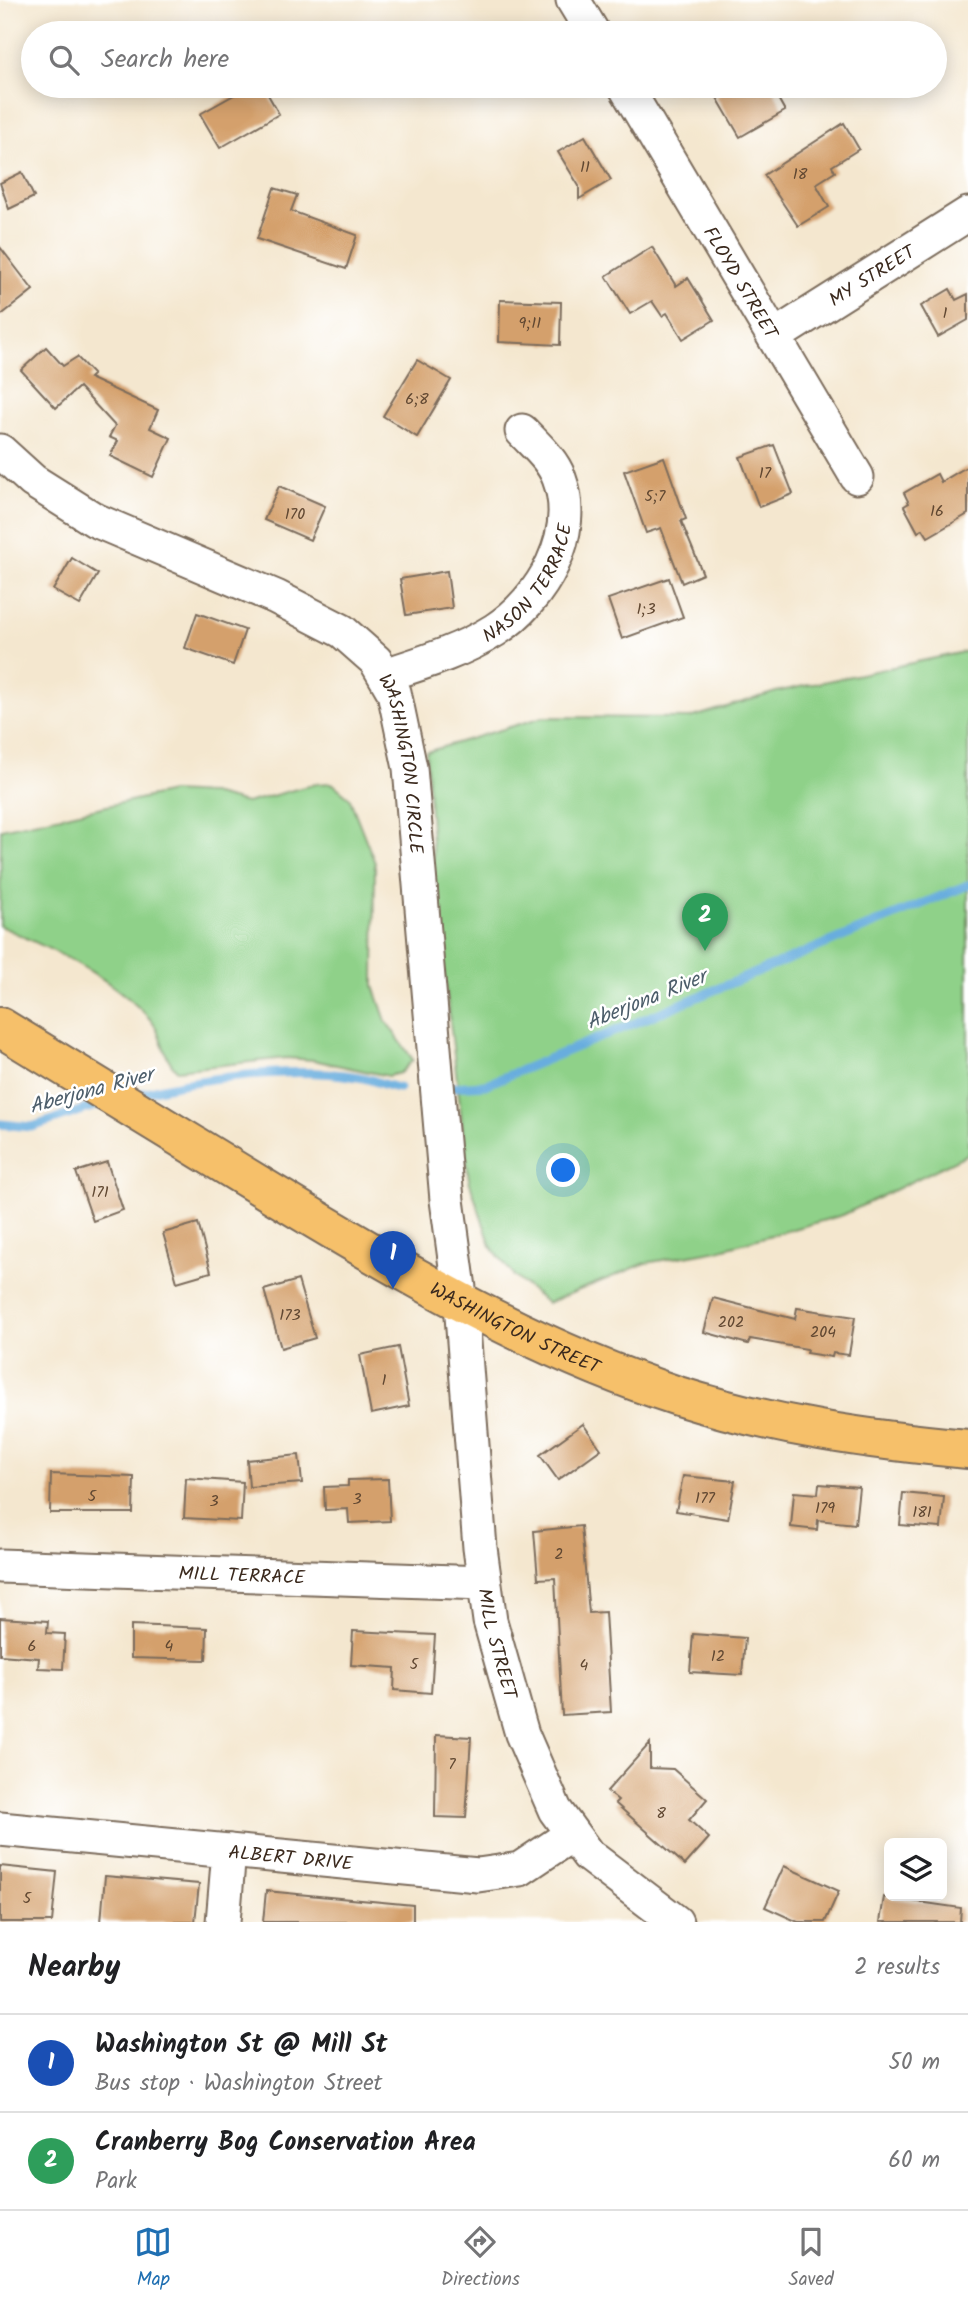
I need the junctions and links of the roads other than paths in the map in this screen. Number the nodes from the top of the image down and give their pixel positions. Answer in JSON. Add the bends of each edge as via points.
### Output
{"nodes":[{"id":1,"x":573,"y":0,"type":"edge"},
{"id":2,"x":586,"y":21,"type":"edge"},
{"id":3,"x":632,"y":98,"type":"edge"},
{"id":4,"x":968,"y":215,"type":"edge"},
{"id":5,"x":775,"y":336,"type":"junction"},
{"id":6,"x":522,"y":431,"type":"dead end"},
{"id":7,"x":0,"y":451,"type":"edge"},
{"id":8,"x":858,"y":477,"type":"dead end"},
{"id":9,"x":385,"y":674,"type":"junction"},
{"id":10,"x":0,"y":1027,"type":"edge"},
{"id":11,"x":461,"y":1303,"type":"junction"},
{"id":12,"x":968,"y":1449,"type":"edge"},
{"id":13,"x":0,"y":1566,"type":"edge"},
{"id":14,"x":484,"y":1583,"type":"junction"},
{"id":15,"x":0,"y":1829,"type":"edge"},
{"id":16,"x":571,"y":1835,"type":"junction"},
{"id":17,"x":229,"y":1851,"type":"junction"},
{"id":18,"x":223,"y":1922,"type":"edge"},
{"id":19,"x":676,"y":1922,"type":"edge"}],
"edges":[{"from":1,"to":2,"type":"street"},
{"from":3,"to":5,"type":"street","name":"FLOYD STREET"},
{"from":4,"to":5,"type":"street","name":"MY STREET"},
{"from":5,"to":8,"type":"street","name":"FLOYD STREET"},
{"from":6,"to":9,"type":"street","name":"NASON TERRACE","via":[[547,458],[562,489],[560,545],[550,570],[526,604],[495,630],[429,661]]},
{"from":7,"to":9,"type":"street","name":"WASHINGTON CIRCLE","via":[[33,481],[95,520],[276,597],[342,631],[366,649]]},
{"from":9,"to":11,"type":"street","name":"WASHINGTON CIRCLE","via":[[400,710],[410,768],[447,1200]]},
{"from":10,"to":11,"type":"main road","name":"WASHINGTON STREET","via":[[347,1239]]},
{"from":11,"to":12,"type":"main road","name":"WASHINGTON STREET","via":[[607,1370],[709,1405],[825,1433]]},
{"from":11,"to":14,"type":"street","name":"MILL STREET"},
{"from":13,"to":14,"type":"street","name":"MILL TERRACE"},
{"from":14,"to":16,"type":"street","name":"MILL STREET","via":[[522,1734],[542,1785]]},
{"from":15,"to":17,"type":"street","name":"ALBERT DRIVE"},
{"from":16,"to":17,"type":"street","name":"ALBERT DRIVE","via":[[520,1869],[478,1875]]},
{"from":16,"to":19,"type":"street","name":"MILL STREET","via":[[604,1870]]},
{"from":17,"to":18,"type":"street"}]}
